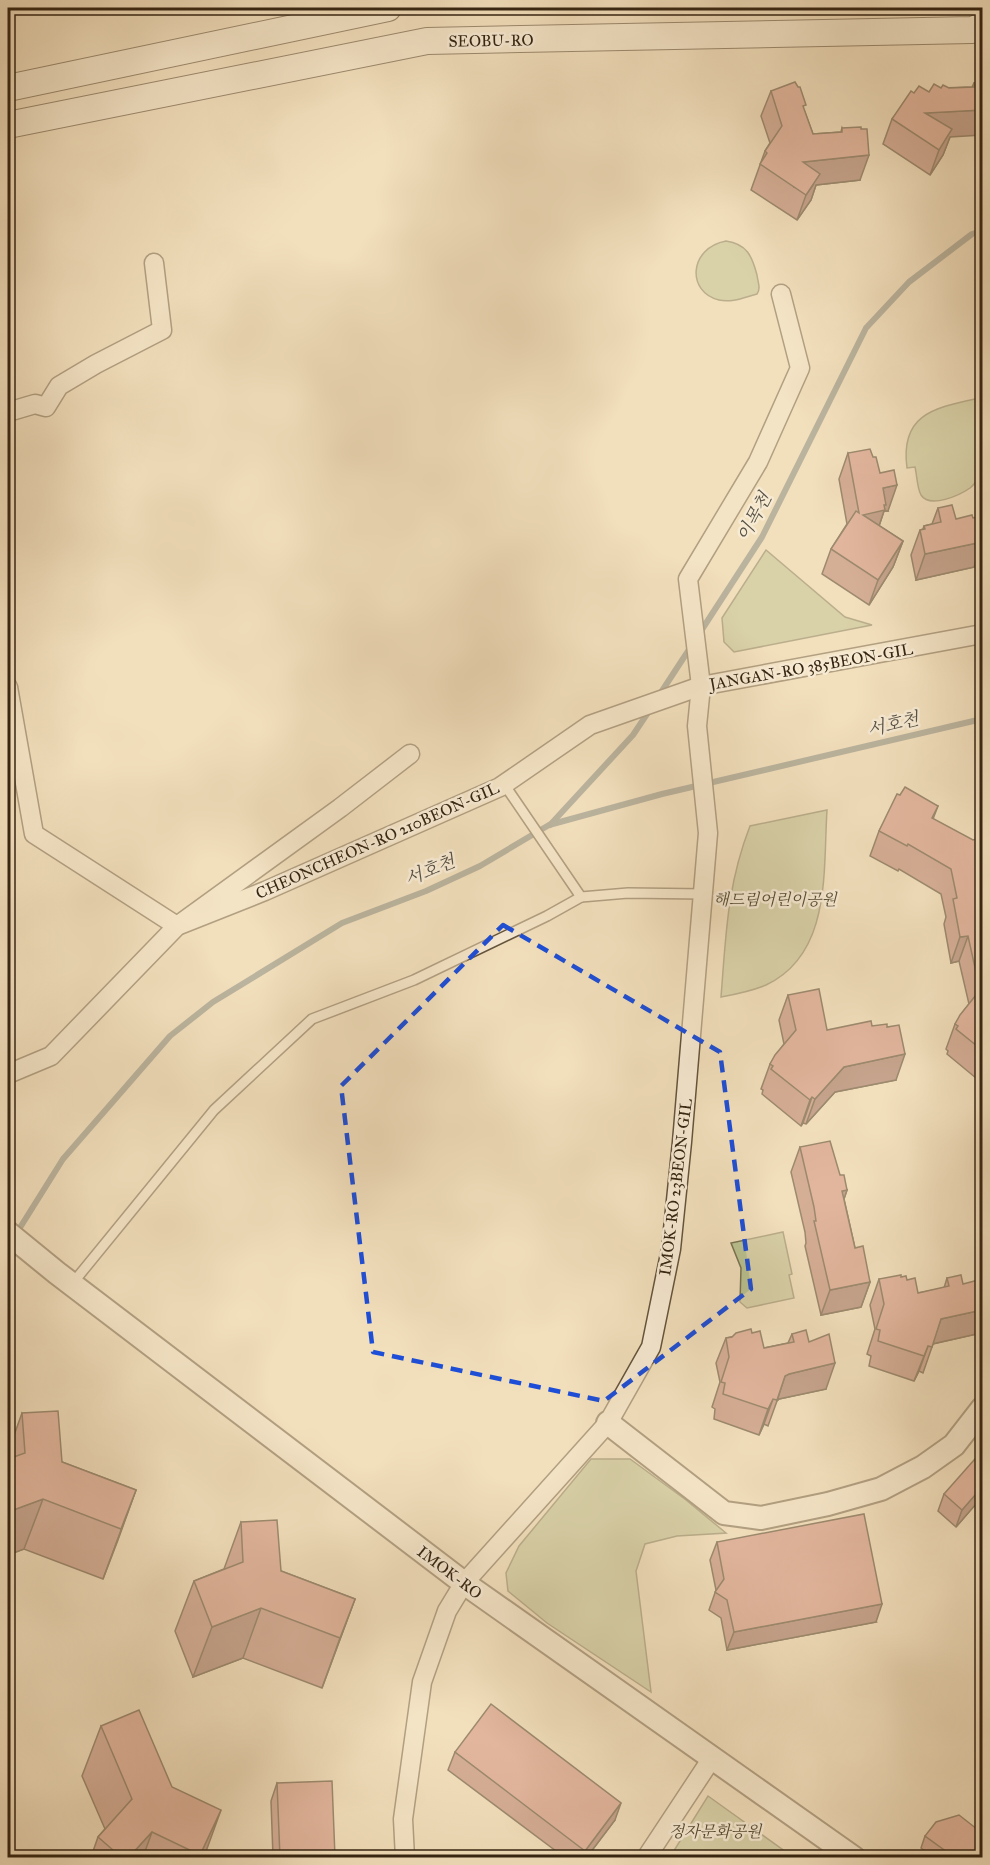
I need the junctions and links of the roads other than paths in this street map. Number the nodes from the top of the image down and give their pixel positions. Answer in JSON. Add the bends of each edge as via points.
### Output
{"nodes":[{"id":1,"x":388,"y":8,"type":"edge"},
{"id":2,"x":982,"y":26,"type":"edge"},
{"id":3,"x":8,"y":88,"type":"edge"},
{"id":4,"x":8,"y":124,"type":"edge"},
{"id":5,"x":154,"y":263,"type":"dead end"},
{"id":6,"x":781,"y":294,"type":"dead end"},
{"id":7,"x":8,"y":412,"type":"edge"},
{"id":8,"x":982,"y":634,"type":"edge"},
{"id":9,"x":701,"y":686,"type":"junction"},
{"id":10,"x":8,"y":687,"type":"edge"},
{"id":11,"x":410,"y":754,"type":"dead end"},
{"id":12,"x":506,"y":787,"type":"junction"},
{"id":13,"x":704,"y":894,"type":"junction"},
{"id":14,"x":580,"y":897,"type":"junction"},
{"id":15,"x":177,"y":926,"type":"junction"},
{"id":16,"x":8,"y":1074,"type":"edge"},
{"id":17,"x":8,"y":1233,"type":"edge"},
{"id":18,"x":64,"y":1278,"type":"junction"},
{"id":19,"x":982,"y":1409,"type":"edge"},
{"id":20,"x":608,"y":1423,"type":"junction"},
{"id":21,"x":464,"y":1583,"type":"junction"},
{"id":22,"x":712,"y":1758,"type":"junction"},
{"id":23,"x":405,"y":1857,"type":"edge"},
{"id":24,"x":646,"y":1857,"type":"edge"},
{"id":25,"x":854,"y":1857,"type":"edge"}],
"edges":[{"from":1,"to":3,"type":"main road"},
{"from":2,"to":4,"type":"main road","name":"SEOBU-RO","via":[[972,30],[427,41]]},
{"from":5,"to":7,"type":"street","via":[[162,330],[59,387],[46,407],[35,404]]},
{"from":6,"to":9,"type":"street","name":"JANGAN-RO 385BEON-GIL","via":[[800,368],[758,462],[688,579]]},
{"from":8,"to":9,"type":"street","name":"JANGAN-RO 385BEON-GIL"},
{"from":9,"to":12,"type":"street","name":"CHEONCHEON-RO 210BEON-GIL","via":[[590,725]]},
{"from":9,"to":13,"type":"street","name":"IMOK-RO 23BEON-GIL","via":[[697,726],[708,833]]},
{"from":10,"to":15,"type":"street","via":[[34,834]]},
{"from":11,"to":15,"type":"street","name":"CHEONCHEON-RO 210BEON-GIL"},
{"from":12,"to":14,"type":"lane"},
{"from":12,"to":15,"type":"street","name":"CHEONCHEON-RO 210BEON-GIL"},
{"from":13,"to":14,"type":"lane","via":[[628,892]]},
{"from":13,"to":20,"type":"street","name":"IMOK-RO 23BEON-GIL","via":[[671,1249],[651,1347]]},
{"from":14,"to":18,"type":"lane","via":[[414,980],[312,1019],[214,1110]]},
{"from":15,"to":16,"type":"street","name":"CHEONCHEON-RO 210BEON-GIL","via":[[51,1056]]},
{"from":17,"to":18,"type":"street","name":"IMOK-RO"},
{"from":18,"to":21,"type":"street","name":"IMOK-RO"},
{"from":19,"to":20,"type":"street","via":[[954,1445],[881,1489],[761,1518],[724,1513]]},
{"from":20,"to":21,"type":"street","name":"IMOK-RO 23BEON-GIL"},
{"from":21,"to":22,"type":"street","name":"IMOK-RO"},
{"from":21,"to":23,"type":"street","name":"IMOK-RO 23BEON-GIL","via":[[447,1611],[422,1682],[402,1819]]},
{"from":22,"to":24,"type":"street"},
{"from":22,"to":25,"type":"street","name":"IMOK-RO"}]}
